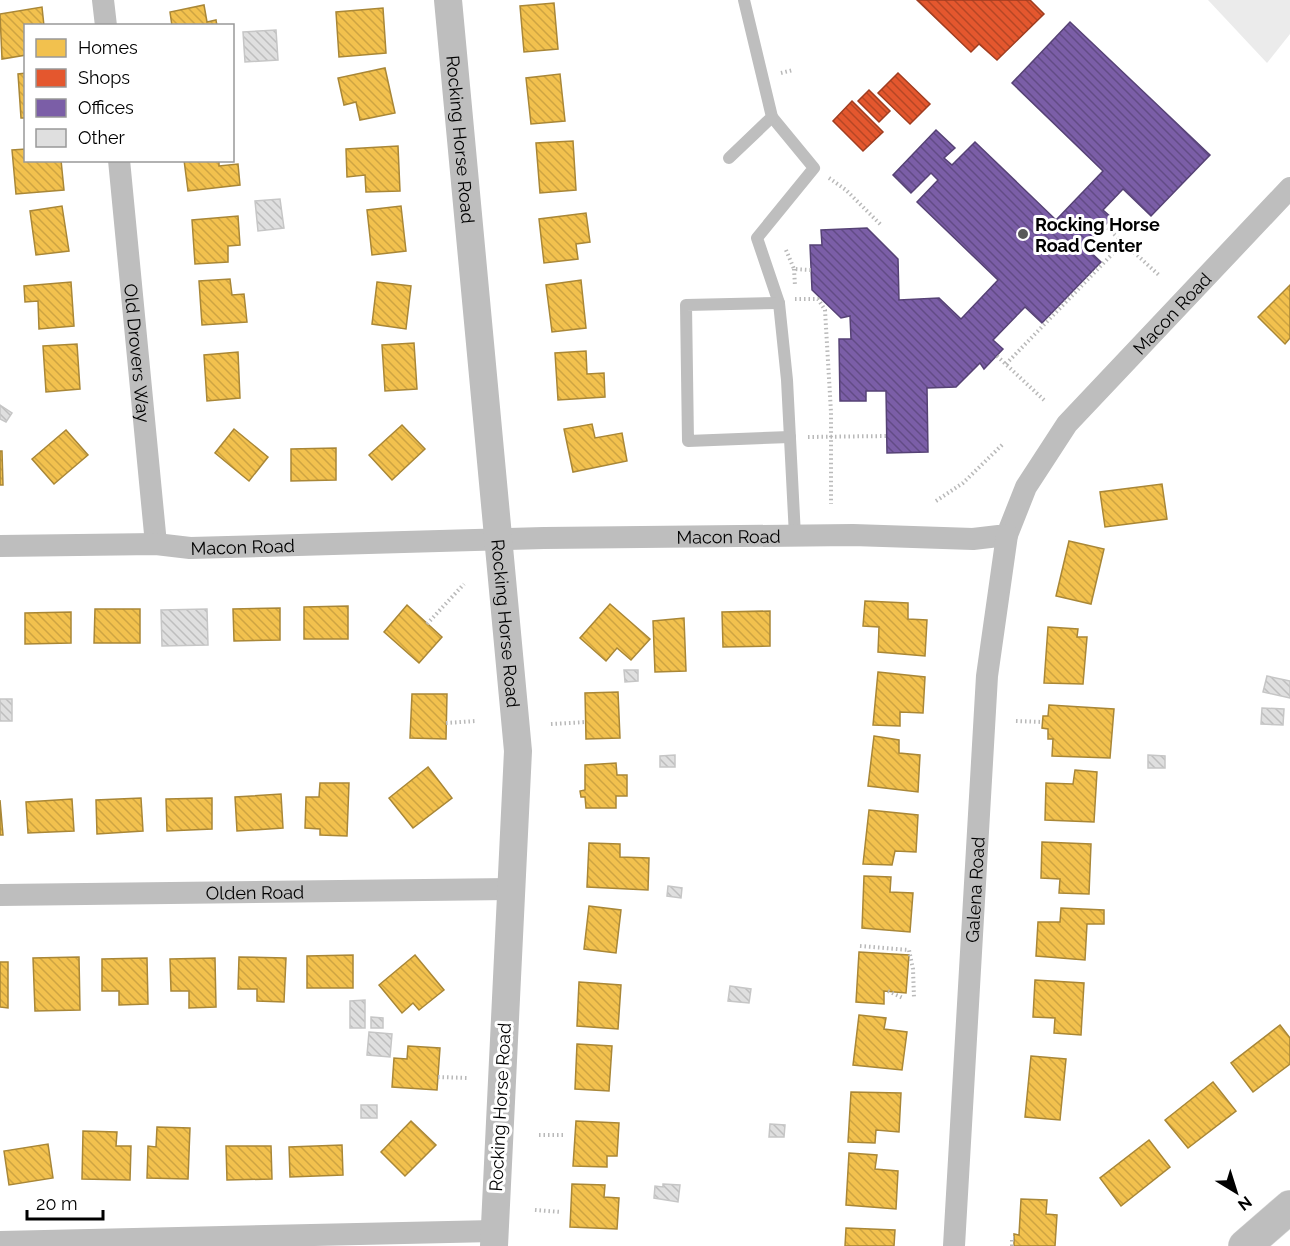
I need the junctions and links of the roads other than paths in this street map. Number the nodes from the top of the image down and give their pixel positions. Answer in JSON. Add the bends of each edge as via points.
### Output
{"nodes":[{"id":1,"x":103,"y":0,"type":"edge"},
{"id":2,"x":448,"y":0,"type":"edge"},
{"id":3,"x":744,"y":0,"type":"edge"},
{"id":4,"x":106,"y":24,"type":"edge"},
{"id":5,"x":772,"y":117,"type":"junction"},
{"id":6,"x":729,"y":158,"type":"dead end"},
{"id":7,"x":119,"y":162,"type":"edge"},
{"id":8,"x":1290,"y":188,"type":"edge"},
{"id":9,"x":779,"y":303,"type":"junction"},
{"id":10,"x":790,"y":437,"type":"junction"},
{"id":11,"x":1007,"y":535,"type":"junction"},
{"id":12,"x":795,"y":536,"type":"junction"},
{"id":13,"x":499,"y":539,"type":"junction"},
{"id":14,"x":156,"y":544,"type":"junction"},
{"id":15,"x":0,"y":546,"type":"edge"},
{"id":16,"x":511,"y":889,"type":"junction"},
{"id":17,"x":0,"y":896,"type":"edge"},
{"id":18,"x":1290,"y":1207,"type":"edge"},
{"id":19,"x":494,"y":1238,"type":"edge"},
{"id":20,"x":0,"y":1242,"type":"edge"},
{"id":21,"x":954,"y":1246,"type":"edge"},
{"id":22,"x":1245,"y":1246,"type":"edge"}],
"edges":[{"from":1,"to":4,"type":"street"},
{"from":2,"to":13,"type":"street","name":"Rocking Horse Road"},
{"from":3,"to":5,"type":"lane"},
{"from":5,"to":6,"type":"lane"},
{"from":5,"to":9,"type":"lane","via":[[814,168],[757,238]]},
{"from":7,"to":14,"type":"street","name":"Old Drovers Way"},
{"from":8,"to":11,"type":"street","name":"Macon Road","via":[[1067,424],[1026,487]]},
{"from":9,"to":10,"type":"lane"},
{"from":9,"to":10,"type":"lane","via":[[686,305],[688,441]]},
{"from":10,"to":12,"type":"lane"},
{"from":11,"to":12,"type":"street","name":"Macon Road","via":[[974,539]]},
{"from":11,"to":21,"type":"street","name":"Galena Road","via":[[987,676]]},
{"from":12,"to":13,"type":"street","name":"Macon Road"},
{"from":13,"to":14,"type":"street","name":"Macon Road","via":[[190,548]]},
{"from":13,"to":16,"type":"street","name":"Rocking Horse Road","via":[[518,751]]},
{"from":14,"to":15,"type":"street","name":"Macon Road"},
{"from":16,"to":17,"type":"street","name":"Olden Road"},
{"from":16,"to":19,"type":"street","name":"Rocking Horse Road"},
{"from":18,"to":22,"type":"main road"},
{"from":19,"to":20,"type":"street"}]}
